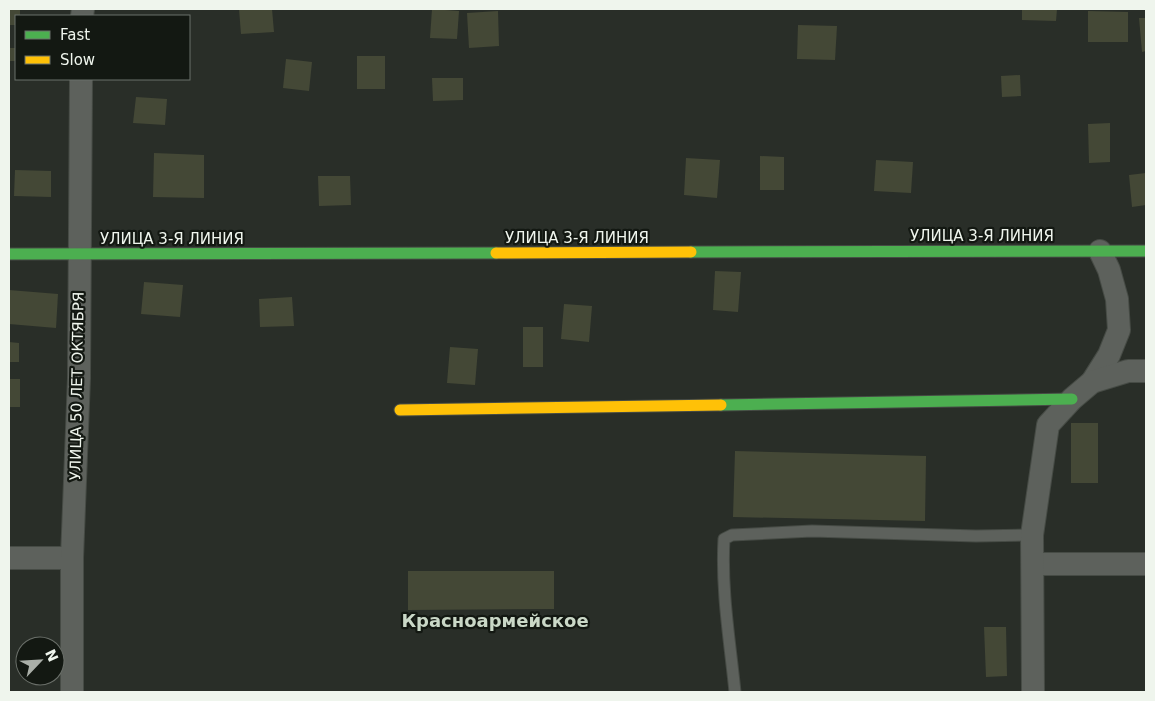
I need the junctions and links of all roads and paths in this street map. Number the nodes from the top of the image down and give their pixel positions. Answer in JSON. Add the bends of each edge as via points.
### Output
{"nodes":[{"id":1,"x":82,"y":80,"type":"edge"},
{"id":2,"x":1100,"y":251,"type":"junction"},
{"id":3,"x":1146,"y":251,"type":"edge"},
{"id":4,"x":9,"y":254,"type":"edge"},
{"id":5,"x":79,"y":254,"type":"junction"},
{"id":6,"x":1146,"y":371,"type":"edge"},
{"id":7,"x":1092,"y":382,"type":"junction"},
{"id":8,"x":1072,"y":399,"type":"junction"},
{"id":9,"x":400,"y":410,"type":"dead end"},
{"id":10,"x":1032,"y":534,"type":"junction"},
{"id":11,"x":9,"y":558,"type":"edge"},
{"id":12,"x":72,"y":558,"type":"junction"},
{"id":13,"x":1033,"y":564,"type":"junction"},
{"id":14,"x":1146,"y":564,"type":"edge"},
{"id":15,"x":72,"y":692,"type":"edge"},
{"id":16,"x":735,"y":692,"type":"edge"},
{"id":17,"x":1032,"y":692,"type":"edge"}],
"edges":[{"from":1,"to":5,"type":"street","name":"УЛИЦА 50 ЛЕТ ОКТЯБРЯ"},
{"from":2,"to":3,"type":"street","name":"УЛИЦА 3-Я ЛИНИЯ"},
{"from":2,"to":5,"type":"street","name":"УЛИЦА 3-Я ЛИНИЯ"},
{"from":2,"to":7,"type":"street","via":[[1117,299],[1119,330],[1109,355]]},
{"from":4,"to":5,"type":"street","name":"УЛИЦА 3-Я ЛИНИЯ"},
{"from":5,"to":12,"type":"street","name":"УЛИЦА 50 ЛЕТ ОКТЯБРЯ","via":[[79,378]]},
{"from":6,"to":7,"type":"street","via":[[1128,371]]},
{"from":7,"to":8,"type":"street"},
{"from":8,"to":9,"type":"street"},
{"from":8,"to":10,"type":"street","via":[[1048,425]]},
{"from":10,"to":13,"type":"street"},
{"from":10,"to":16,"type":"lane","via":[[976,536],[812,531],[728,536],[724,539],[723,555]]},
{"from":11,"to":12,"type":"street"},
{"from":12,"to":15,"type":"street","name":"УЛИЦА 50 ЛЕТ ОКТЯБРЯ"},
{"from":13,"to":14,"type":"street"},
{"from":13,"to":17,"type":"street"}]}
